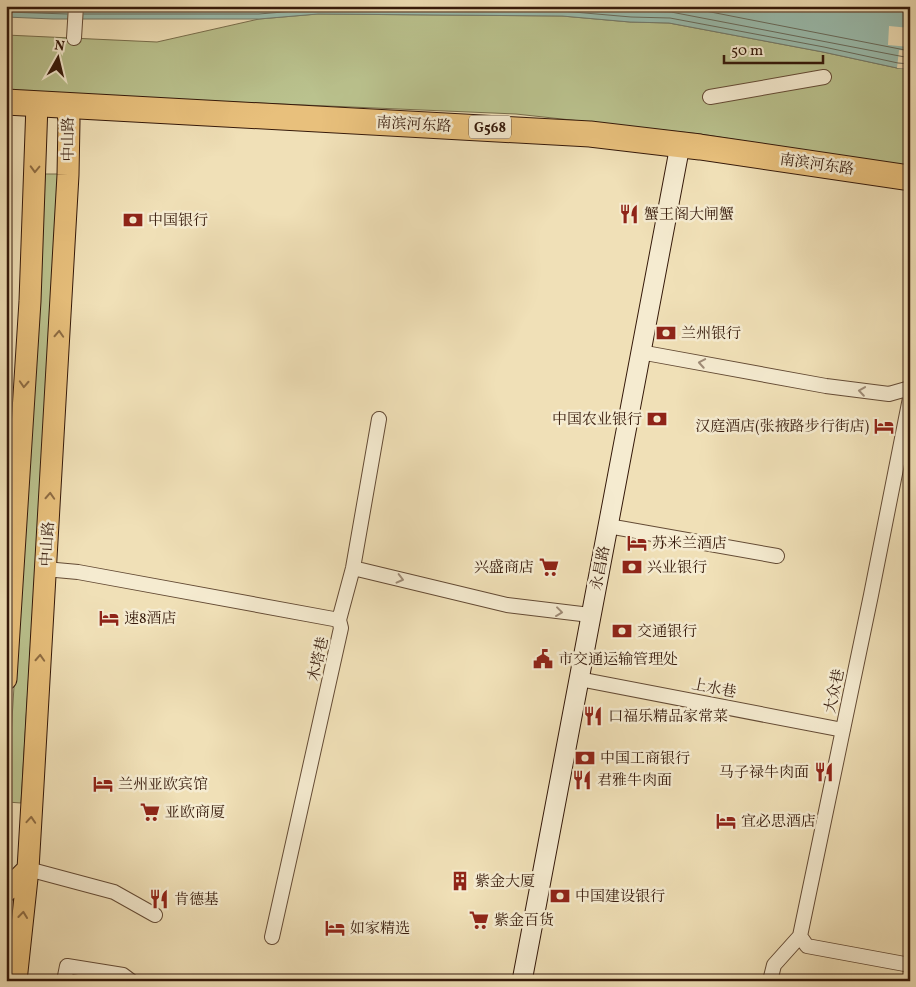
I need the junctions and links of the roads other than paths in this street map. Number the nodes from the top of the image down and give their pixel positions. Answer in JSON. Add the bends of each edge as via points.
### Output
{"nodes":[{"id":1,"x":76,"y":6,"type":"edge"},
{"id":2,"x":74,"y":38,"type":"dead end"},
{"id":3,"x":824,"y":77,"type":"dead end"},
{"id":4,"x":710,"y":97,"type":"dead end"},
{"id":5,"x":6,"y":102,"type":"edge"},
{"id":6,"x":37,"y":112,"type":"junction"},
{"id":7,"x":68,"y":113,"type":"junction"},
{"id":8,"x":6,"y":118,"type":"edge"},
{"id":9,"x":678,"y":156,"type":"junction"},
{"id":10,"x":910,"y":178,"type":"edge"},
{"id":11,"x":910,"y":190,"type":"edge"},
{"id":12,"x":640,"y":352,"type":"junction"},
{"id":13,"x":910,"y":388,"type":"edge"},
{"id":14,"x":910,"y":398,"type":"edge"},
{"id":15,"x":379,"y":419,"type":"dead end"},
{"id":16,"x":608,"y":526,"type":"junction"},
{"id":17,"x":777,"y":556,"type":"dead end"},
{"id":18,"x":353,"y":568,"type":"junction"},
{"id":19,"x":46,"y":569,"type":"junction"},
{"id":20,"x":590,"y":615,"type":"junction"},
{"id":21,"x":339,"y":620,"type":"junction"},
{"id":22,"x":6,"y":679,"type":"edge"},
{"id":23,"x":579,"y":679,"type":"junction"},
{"id":24,"x":843,"y":730,"type":"junction"},
{"id":25,"x":6,"y":865,"type":"edge"},
{"id":26,"x":28,"y":869,"type":"junction"},
{"id":27,"x":6,"y":891,"type":"edge"},
{"id":28,"x":155,"y":915,"type":"dead end"},
{"id":29,"x":800,"y":936,"type":"junction"},
{"id":30,"x":272,"y":937,"type":"dead end"},
{"id":31,"x":910,"y":964,"type":"edge"},
{"id":32,"x":16,"y":981,"type":"edge"},
{"id":33,"x":64,"y":981,"type":"edge"},
{"id":34,"x":131,"y":981,"type":"edge"},
{"id":35,"x":522,"y":981,"type":"edge"},
{"id":36,"x":770,"y":981,"type":"edge"}],
"edges":[{"from":1,"to":2,"type":"street"},
{"from":3,"to":4,"type":"street"},
{"from":5,"to":6,"type":"highway","name":"南滨河东路","number":"G568"},
{"from":6,"to":7,"type":"highway","name":"南滨河东路","number":"G568"},
{"from":6,"to":8,"type":"highway","name":"南滨河东路","number":"G568"},
{"from":6,"to":22,"type":"main road","name":"中山路","one_way":true,"via":[[30,301]]},
{"from":7,"to":9,"type":"highway","name":"南滨河东路","number":"G568","via":[[365,134],[518,140]]},
{"from":7,"to":10,"type":"highway","name":"南滨河东路","number":"G568","via":[[590,134]]},
{"from":19,"to":7,"type":"main road","name":"中山路","one_way":true},
{"from":9,"to":11,"type":"highway","name":"南滨河东路","number":"G568"},
{"from":9,"to":12,"type":"street","name":"永昌路"},
{"from":13,"to":12,"type":"street","one_way":true,"via":[[889,394],[826,386]]},
{"from":12,"to":16,"type":"street","name":"永昌路"},
{"from":14,"to":24,"type":"street","name":"大众巷"},
{"from":15,"to":18,"type":"street"},
{"from":16,"to":17,"type":"street"},
{"from":16,"to":20,"type":"street","name":"永昌路"},
{"from":18,"to":20,"type":"street","one_way":true,"via":[[507,606]]},
{"from":18,"to":21,"type":"street"},
{"from":19,"to":21,"type":"street","name":"木塔巷","via":[[78,572]]},
{"from":26,"to":19,"type":"main road","name":"中山路","one_way":true},
{"from":20,"to":23,"type":"street","name":"永昌路"},
{"from":21,"to":30,"type":"street","name":"木塔巷","via":[[341,628]]},
{"from":23,"to":24,"type":"street","name":"上水巷"},
{"from":23,"to":35,"type":"street","name":"永昌路"},
{"from":24,"to":29,"type":"street","name":"大众巷"},
{"from":25,"to":26,"type":"main road"},
{"from":26,"to":27,"type":"main road"},
{"from":26,"to":28,"type":"street","via":[[114,892]]},
{"from":32,"to":26,"type":"main road","name":"中山路","one_way":true},
{"from":29,"to":31,"type":"street","via":[[807,946]]},
{"from":29,"to":36,"type":"street","via":[[774,965]]},
{"from":33,"to":34,"type":"street","via":[[67,966],[123,975]]}]}
